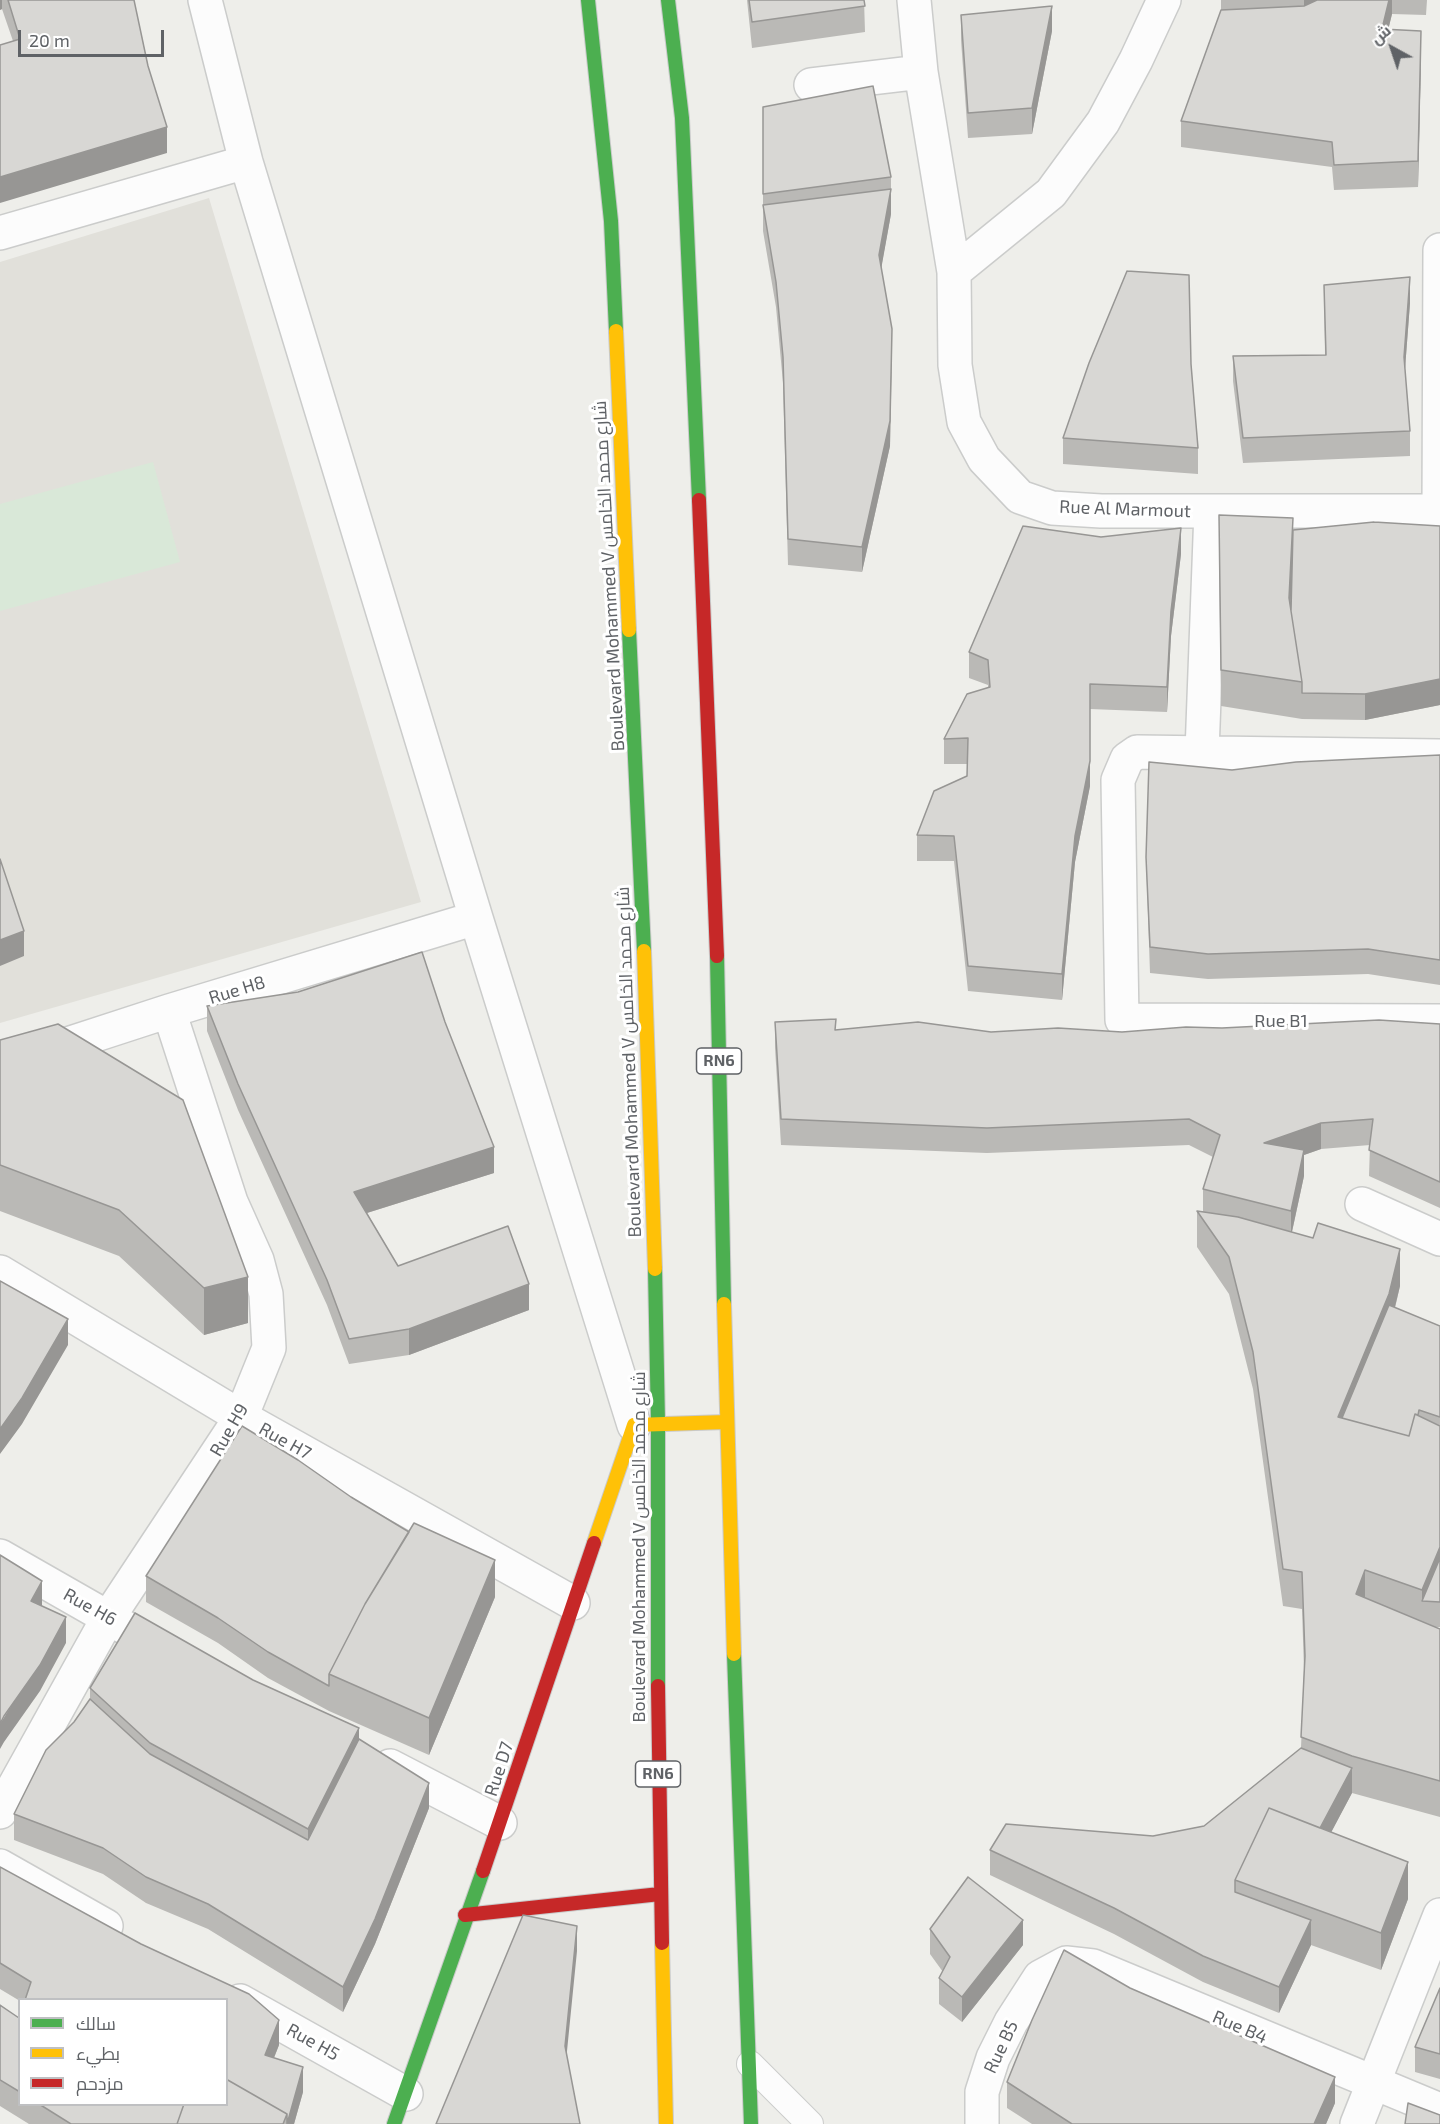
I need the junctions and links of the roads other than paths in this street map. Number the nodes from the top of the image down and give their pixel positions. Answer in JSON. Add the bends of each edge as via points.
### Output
{"nodes":[{"id":1,"x":205,"y":0,"type":"edge"},
{"id":2,"x":588,"y":0,"type":"edge"},
{"id":3,"x":668,"y":0,"type":"edge"},
{"id":4,"x":914,"y":0,"type":"edge"},
{"id":5,"x":1164,"y":0,"type":"edge"},
{"id":6,"x":921,"y":72,"type":"junction"},
{"id":7,"x":811,"y":85,"type":"dead end"},
{"id":8,"x":246,"y":162,"type":"junction"},
{"id":9,"x":0,"y":233,"type":"edge"},
{"id":10,"x":1440,"y":250,"type":"edge"},
{"id":11,"x":954,"y":272,"type":"junction"},
{"id":12,"x":1440,"y":280,"type":"edge"},
{"id":13,"x":1440,"y":511,"type":"edge"},
{"id":14,"x":1211,"y":512,"type":"junction"},
{"id":15,"x":1203,"y":752,"type":"junction"},
{"id":16,"x":1440,"y":756,"type":"edge"},
{"id":17,"x":476,"y":918,"type":"junction"},
{"id":18,"x":169,"y":1011,"type":"junction"},
{"id":19,"x":1440,"y":1021,"type":"edge"},
{"id":20,"x":0,"y":1066,"type":"edge"},
{"id":21,"x":1362,"y":1204,"type":"dead end"},
{"id":22,"x":1440,"y":1239,"type":"edge"},
{"id":23,"x":0,"y":1272,"type":"edge"},
{"id":24,"x":241,"y":1417,"type":"junction"},
{"id":25,"x":726,"y":1422,"type":"junction"},
{"id":26,"x":646,"y":1424,"type":"junction"},
{"id":27,"x":0,"y":1556,"type":"edge"},
{"id":28,"x":573,"y":1603,"type":"junction"},
{"id":29,"x":108,"y":1618,"type":"junction"},
{"id":30,"x":150,"y":1640,"type":"edge"},
{"id":31,"x":362,"y":1751,"type":"edge"},
{"id":32,"x":0,"y":1812,"type":"edge"},
{"id":33,"x":500,"y":1823,"type":"junction"},
{"id":34,"x":0,"y":1866,"type":"edge"},
{"id":35,"x":660,"y":1894,"type":"junction"},
{"id":36,"x":1440,"y":1915,"type":"edge"},
{"id":37,"x":465,"y":1916,"type":"junction"},
{"id":38,"x":135,"y":1942,"type":"edge"},
{"id":39,"x":1040,"y":1977,"type":"joint"},
{"id":40,"x":218,"y":1989,"type":"edge"},
{"id":41,"x":750,"y":2064,"type":"junction"},
{"id":42,"x":1372,"y":2083,"type":"junction"},
{"id":43,"x":406,"y":2094,"type":"junction"},
{"id":44,"x":1440,"y":2110,"type":"edge"},
{"id":45,"x":394,"y":2124,"type":"edge"},
{"id":46,"x":666,"y":2124,"type":"edge"},
{"id":47,"x":751,"y":2124,"type":"edge"},
{"id":48,"x":810,"y":2124,"type":"edge"},
{"id":49,"x":982,"y":2124,"type":"edge"},
{"id":50,"x":1357,"y":2124,"type":"edge"}],
"edges":[{"from":1,"to":8,"type":"street"},
{"from":2,"to":26,"type":"main road","name":"Boulevard Mohammed V شارع محمد الخامس","number":"RN6","via":[[612,233],[651,1111]]},
{"from":3,"to":25,"type":"main road","number":"RN6","via":[[682,118],[689,231],[718,1004]]},
{"from":4,"to":6,"type":"street","name":"Rue Al Marmout"},
{"from":5,"to":11,"type":"street","via":[[1103,122],[1051,193]]},
{"from":6,"to":7,"type":"street"},
{"from":6,"to":11,"type":"street","name":"Rue Al Marmout"},
{"from":8,"to":9,"type":"street"},
{"from":8,"to":17,"type":"street"},
{"from":10,"to":12,"type":"street"},
{"from":11,"to":14,"type":"street","name":"Rue Al Marmout","via":[[955,365],[964,422],[984,459],[1020,497],[1052,508]]},
{"from":12,"to":13,"type":"street"},
{"from":13,"to":14,"type":"street","name":"Rue Al Marmout"},
{"from":14,"to":15,"type":"street"},
{"from":15,"to":16,"type":"street"},
{"from":15,"to":19,"type":"street","name":"Rue B1","via":[[1137,752],[1127,759],[1118,780],[1122,1020]]},
{"from":17,"to":18,"type":"street","name":"Rue H8"},
{"from":17,"to":26,"type":"street"},
{"from":18,"to":20,"type":"street","name":"Rue H8"},
{"from":18,"to":24,"type":"street","name":"Rue H9","via":[[231,1202],[257,1260],[266,1294],[269,1347]]},
{"from":21,"to":22,"type":"street"},
{"from":23,"to":24,"type":"street","name":"Rue H7"},
{"from":24,"to":28,"type":"street","name":"Rue H7"},
{"from":24,"to":29,"type":"street","name":"Rue H9"},
{"from":25,"to":26,"type":"main road"},
{"from":25,"to":41,"type":"main road","number":"RN6"},
{"from":26,"to":28,"type":"main road","name":"Rue D7"},
{"from":26,"to":35,"type":"main road","name":"Boulevard Mohammed V شارع محمد الخامس","number":"RN6"},
{"from":27,"to":29,"type":"street","name":"Rue H6"},
{"from":28,"to":33,"type":"main road","name":"Rue D7"},
{"from":29,"to":30,"type":"street","name":"Rue H6"},
{"from":29,"to":32,"type":"street","name":"Rue H9"},
{"from":31,"to":33,"type":"street"},
{"from":33,"to":37,"type":"main road","name":"Rue D7"},
{"from":34,"to":38,"type":"street"},
{"from":35,"to":37,"type":"main road"},
{"from":35,"to":46,"type":"main road","name":"Boulevard Mohammed V شارع محمد الخامس","number":"RN6"},
{"from":36,"to":42,"type":"street"},
{"from":37,"to":43,"type":"main road","name":"Rue D7"},
{"from":39,"to":42,"type":"street","name":"Rue B4","via":[[1066,1963],[1093,1966]]},
{"from":39,"to":49,"type":"street","name":"Rue B5","via":[[993,2058],[982,2092]]},
{"from":40,"to":43,"type":"street","name":"Rue H5"},
{"from":41,"to":47,"type":"main road","number":"RN6"},
{"from":41,"to":48,"type":"lane"},
{"from":42,"to":44,"type":"street","name":"Rue B4"},
{"from":42,"to":50,"type":"street"},
{"from":43,"to":45,"type":"main road","name":"Rue D7"}]}
